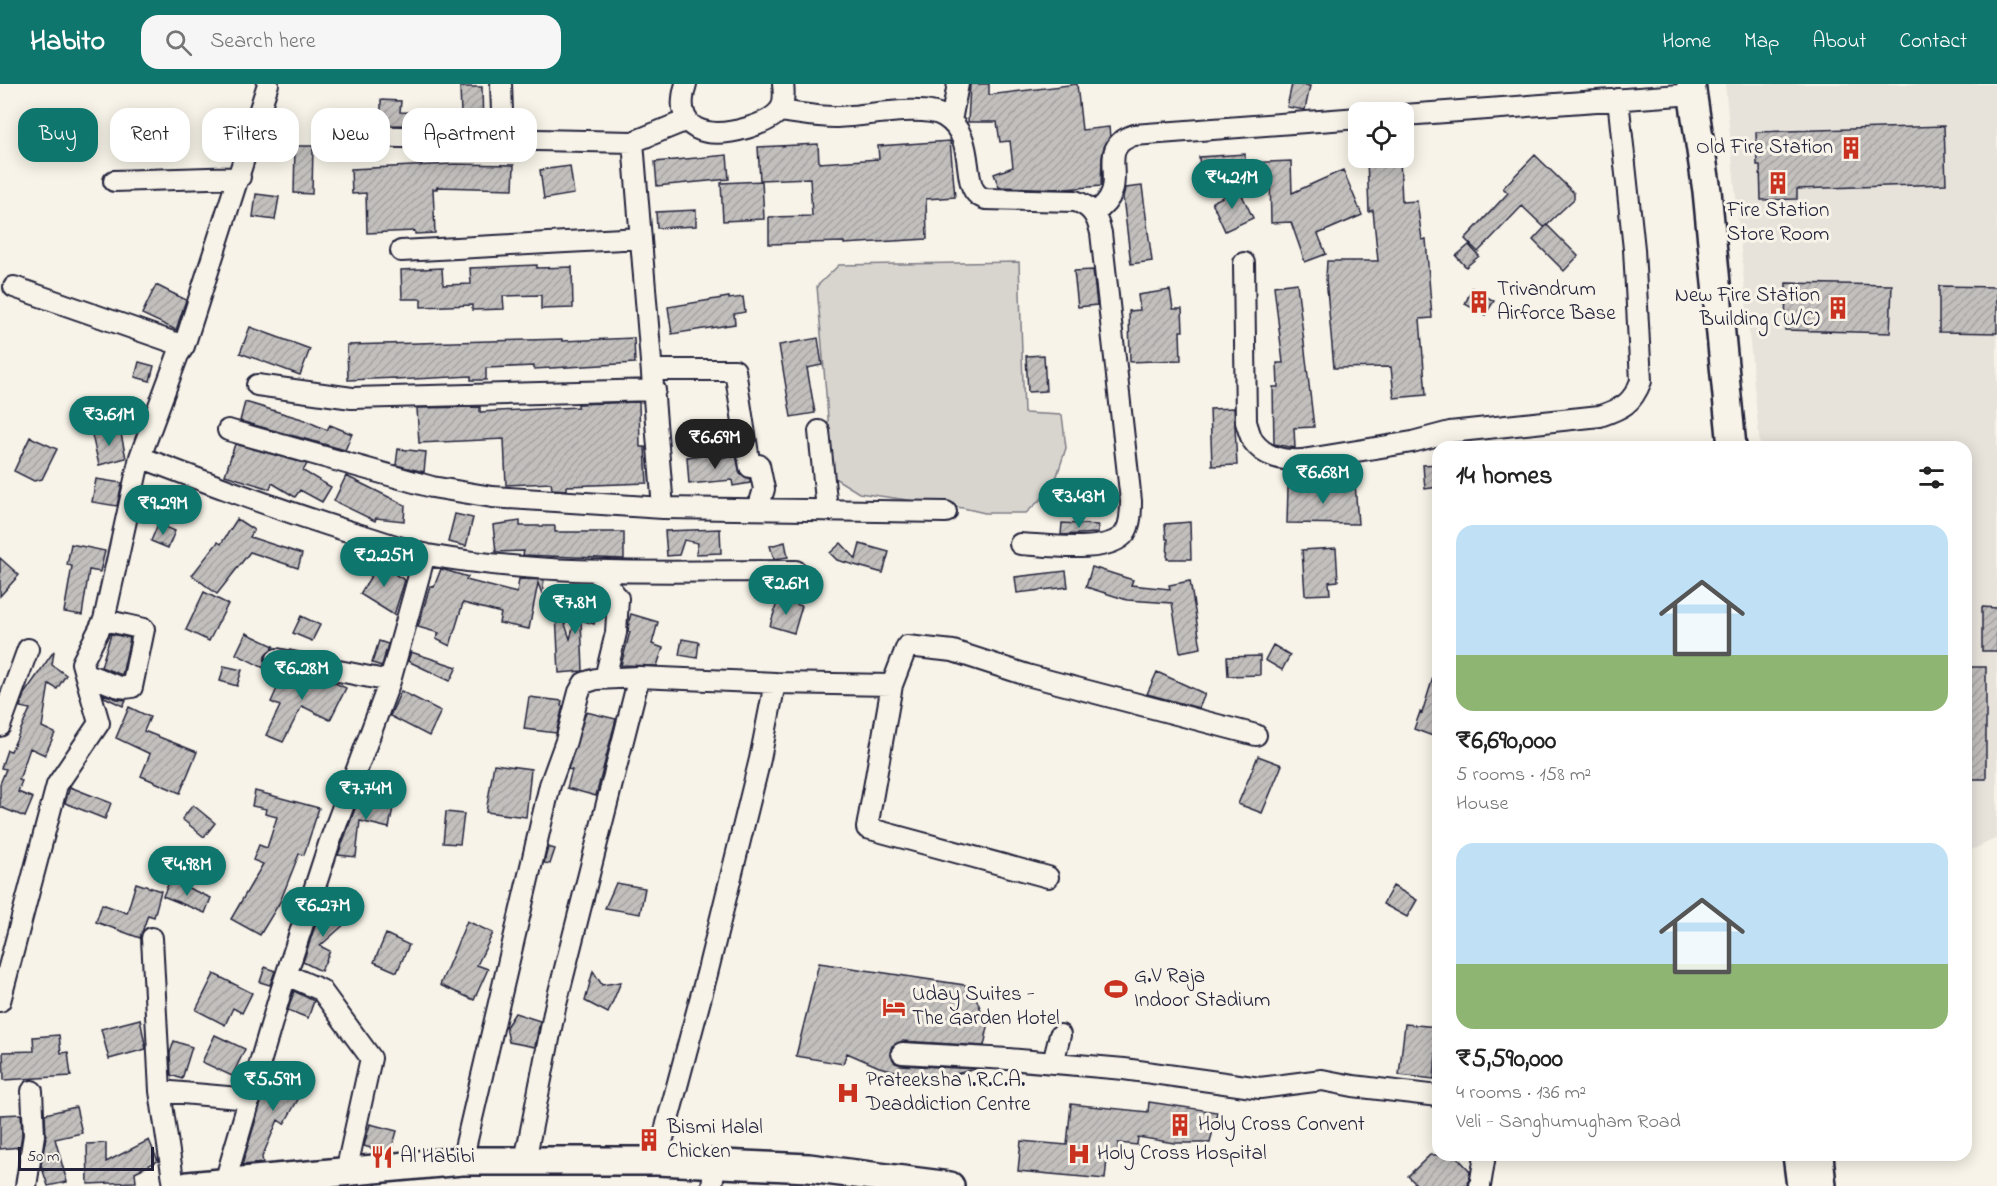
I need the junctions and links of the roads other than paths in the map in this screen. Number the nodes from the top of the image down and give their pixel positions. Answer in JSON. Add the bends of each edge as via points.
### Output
{"nodes":[{"id":1,"x":268,"y":84,"type":"edge"},
{"id":2,"x":501,"y":84,"type":"edge"},
{"id":3,"x":686,"y":84,"type":"edge"},
{"id":4,"x":783,"y":84,"type":"edge"},
{"id":5,"x":958,"y":84,"type":"edge"},
{"id":6,"x":1699,"y":87,"type":"edge"},
{"id":7,"x":1618,"y":99,"type":"junction"},
{"id":8,"x":502,"y":108,"type":"edge"},
{"id":9,"x":779,"y":111,"type":"junction"},
{"id":10,"x":1414,"y":114,"type":"edge"},
{"id":11,"x":1348,"y":119,"type":"edge"},
{"id":12,"x":687,"y":120,"type":"junction"},
{"id":13,"x":951,"y":120,"type":"junction"},
{"id":14,"x":537,"y":140,"type":"edge"},
{"id":15,"x":633,"y":142,"type":"junction"},
{"id":16,"x":240,"y":177,"type":"junction"},
{"id":17,"x":114,"y":181,"type":"dead end"},
{"id":18,"x":1095,"y":208,"type":"junction"},
{"id":19,"x":641,"y":238,"type":"junction"},
{"id":20,"x":401,"y":251,"type":"dead end"},
{"id":21,"x":1244,"y":263,"type":"dead end"},
{"id":22,"x":14,"y":287,"type":"dead end"},
{"id":23,"x":184,"y":346,"type":"junction"},
{"id":24,"x":653,"y":370,"type":"junction"},
{"id":25,"x":257,"y":385,"type":"dead end"},
{"id":26,"x":655,"y":390,"type":"junction"},
{"id":27,"x":228,"y":430,"type":"dead end"},
{"id":28,"x":819,"y":431,"type":"dead end"},
{"id":29,"x":1730,"y":441,"type":"edge"},
{"id":30,"x":1747,"y":441,"type":"edge"},
{"id":31,"x":140,"y":457,"type":"junction"},
{"id":32,"x":663,"y":508,"type":"junction"},
{"id":33,"x":758,"y":509,"type":"junction"},
{"id":34,"x":827,"y":510,"type":"junction"},
{"id":35,"x":946,"y":512,"type":"dead end"},
{"id":36,"x":1020,"y":543,"type":"dead end"},
{"id":37,"x":425,"y":554,"type":"junction"},
{"id":38,"x":796,"y":571,"type":"dead end"},
{"id":39,"x":597,"y":572,"type":"junction"},
{"id":40,"x":104,"y":620,"type":"junction"},
{"id":41,"x":28,"y":649,"type":"dead end"},
{"id":42,"x":277,"y":659,"type":"dead end"},
{"id":43,"x":85,"y":674,"type":"junction"},
{"id":44,"x":639,"y":677,"type":"junction"},
{"id":45,"x":604,"y":678,"type":"junction"},
{"id":46,"x":390,"y":681,"type":"junction"},
{"id":47,"x":775,"y":683,"type":"junction"},
{"id":48,"x":892,"y":685,"type":"junction"},
{"id":49,"x":0,"y":726,"type":"edge"},
{"id":50,"x":1256,"y":735,"type":"dead end"},
{"id":51,"x":1048,"y":877,"type":"dead end"},
{"id":52,"x":152,"y":938,"type":"dead end"},
{"id":53,"x":287,"y":975,"type":"junction"},
{"id":54,"x":1,"y":989,"type":"edge"},
{"id":55,"x":1060,"y":1035,"type":"dead end"},
{"id":56,"x":902,"y":1053,"type":"dead end"},
{"id":57,"x":1053,"y":1063,"type":"junction"},
{"id":58,"x":32,"y":1091,"type":"dead end"},
{"id":59,"x":160,"y":1091,"type":"junction"},
{"id":60,"x":1432,"y":1095,"type":"edge"},
{"id":61,"x":249,"y":1099,"type":"junction"},
{"id":62,"x":462,"y":1161,"type":"junction"},
{"id":63,"x":525,"y":1161,"type":"junction"},
{"id":64,"x":657,"y":1161,"type":"junction"},
{"id":65,"x":1484,"y":1161,"type":"edge"},
{"id":66,"x":1798,"y":1161,"type":"edge"},
{"id":67,"x":1820,"y":1161,"type":"edge"},
{"id":68,"x":346,"y":1172,"type":"junction"},
{"id":69,"x":714,"y":1174,"type":"edge"},
{"id":70,"x":808,"y":1177,"type":"edge"},
{"id":71,"x":225,"y":1182,"type":"junction"},
{"id":72,"x":264,"y":1183,"type":"edge"},
{"id":73,"x":26,"y":1186,"type":"edge"},
{"id":74,"x":174,"y":1186,"type":"edge"},
{"id":75,"x":188,"y":1186,"type":"edge"},
{"id":76,"x":950,"y":1186,"type":"edge"},
{"id":77,"x":1480,"y":1186,"type":"edge"},
{"id":78,"x":1801,"y":1186,"type":"edge"},
{"id":79,"x":1822,"y":1186,"type":"edge"}],
"edges":[{"from":1,"to":16,"type":"street"},
{"from":2,"to":8,"type":"street"},
{"from":3,"to":12,"type":"street","via":[[681,103]]},
{"from":4,"to":9,"type":"street","via":[[784,99]]},
{"from":5,"to":13,"type":"street"},
{"from":6,"to":7,"type":"street"},
{"from":6,"to":29,"type":"main road"},
{"from":6,"to":30,"type":"main road"},
{"from":7,"to":10,"type":"street"},
{"from":7,"to":21,"type":"street","via":[[1634,249],[1641,381],[1635,397],[1620,409],[1600,416],[1450,432],[1401,444],[1286,461],[1268,454],[1253,441],[1246,422]]},
{"from":9,"to":12,"type":"street","via":[[760,124],[731,133],[712,134]]},
{"from":9,"to":13,"type":"street","via":[[834,117],[930,111]]},
{"from":11,"to":18,"type":"street","via":[[1125,138],[1113,154],[1113,194]]},
{"from":12,"to":15,"type":"street"},
{"from":13,"to":18,"type":"street","via":[[964,140],[973,188],[978,195],[986,199],[1075,201]]},
{"from":14,"to":15,"type":"street"},
{"from":15,"to":19,"type":"street"},
{"from":16,"to":17,"type":"street"},
{"from":16,"to":23,"type":"street"},
{"from":18,"to":36,"type":"street","via":[[1101,232],[1131,501],[1128,527],[1123,535],[1103,545]]},
{"from":19,"to":20,"type":"street"},
{"from":19,"to":24,"type":"street"},
{"from":22,"to":23,"type":"street"},
{"from":23,"to":31,"type":"street","via":[[177,354]]},
{"from":24,"to":26,"type":"street"},
{"from":24,"to":33,"type":"street","via":[[735,370],[750,467],[759,465],[764,489]]},
{"from":25,"to":26,"type":"street","via":[[352,398]]},
{"from":26,"to":32,"type":"street"},
{"from":27,"to":32,"type":"street","via":[[432,488],[492,497]]},
{"from":28,"to":34,"type":"street"},
{"from":31,"to":37,"type":"street","via":[[327,525]]},
{"from":31,"to":40,"type":"street"},
{"from":32,"to":33,"type":"street"},
{"from":33,"to":34,"type":"street"},
{"from":34,"to":35,"type":"street"},
{"from":37,"to":39,"type":"street","via":[[536,569]]},
{"from":37,"to":46,"type":"street"},
{"from":38,"to":39,"type":"street"},
{"from":39,"to":45,"type":"street","via":[[618,598],[616,633]]},
{"from":40,"to":43,"type":"street","via":[[82,663]]},
{"from":40,"to":43,"type":"street","via":[[144,629],[132,687],[123,689]]},
{"from":41,"to":49,"type":"street"},
{"from":42,"to":46,"type":"street"},
{"from":43,"to":54,"type":"street","via":[[99,723],[57,785]]},
{"from":44,"to":45,"type":"street"},
{"from":44,"to":47,"type":"street"},
{"from":44,"to":63,"type":"street","via":[[555,1008]]},
{"from":45,"to":62,"type":"street","via":[[584,683],[579,692],[550,785]]},
{"from":46,"to":53,"type":"street","via":[[329,844]]},
{"from":47,"to":48,"type":"street"},
{"from":47,"to":64,"type":"street","via":[[707,974]]},
{"from":48,"to":50,"type":"street","via":[[907,646],[953,651],[1027,675]]},
{"from":48,"to":51,"type":"street","via":[[867,828]]},
{"from":52,"to":59,"type":"street"},
{"from":53,"to":61,"type":"street"},
{"from":53,"to":68,"type":"street","via":[[321,990],[371,1058]]},
{"from":55,"to":57,"type":"street"},
{"from":56,"to":57,"type":"street"},
{"from":57,"to":60,"type":"street","via":[[1260,1088],[1322,1080]]},
{"from":58,"to":73,"type":"street","via":[[34,1135]]},
{"from":59,"to":61,"type":"street"},
{"from":59,"to":74,"type":"street"},
{"from":61,"to":71,"type":"street"},
{"from":62,"to":63,"type":"main road"},
{"from":62,"to":68,"type":"main road"},
{"from":63,"to":64,"type":"main road"},
{"from":64,"to":69,"type":"main road"},
{"from":65,"to":77,"type":"street"},
{"from":66,"to":78,"type":"main road"},
{"from":67,"to":79,"type":"main road"},
{"from":68,"to":72,"type":"main road"},
{"from":69,"to":70,"type":"main road"},
{"from":70,"to":76,"type":"main road"},
{"from":71,"to":72,"type":"main road"},
{"from":71,"to":75,"type":"main road"}]}
